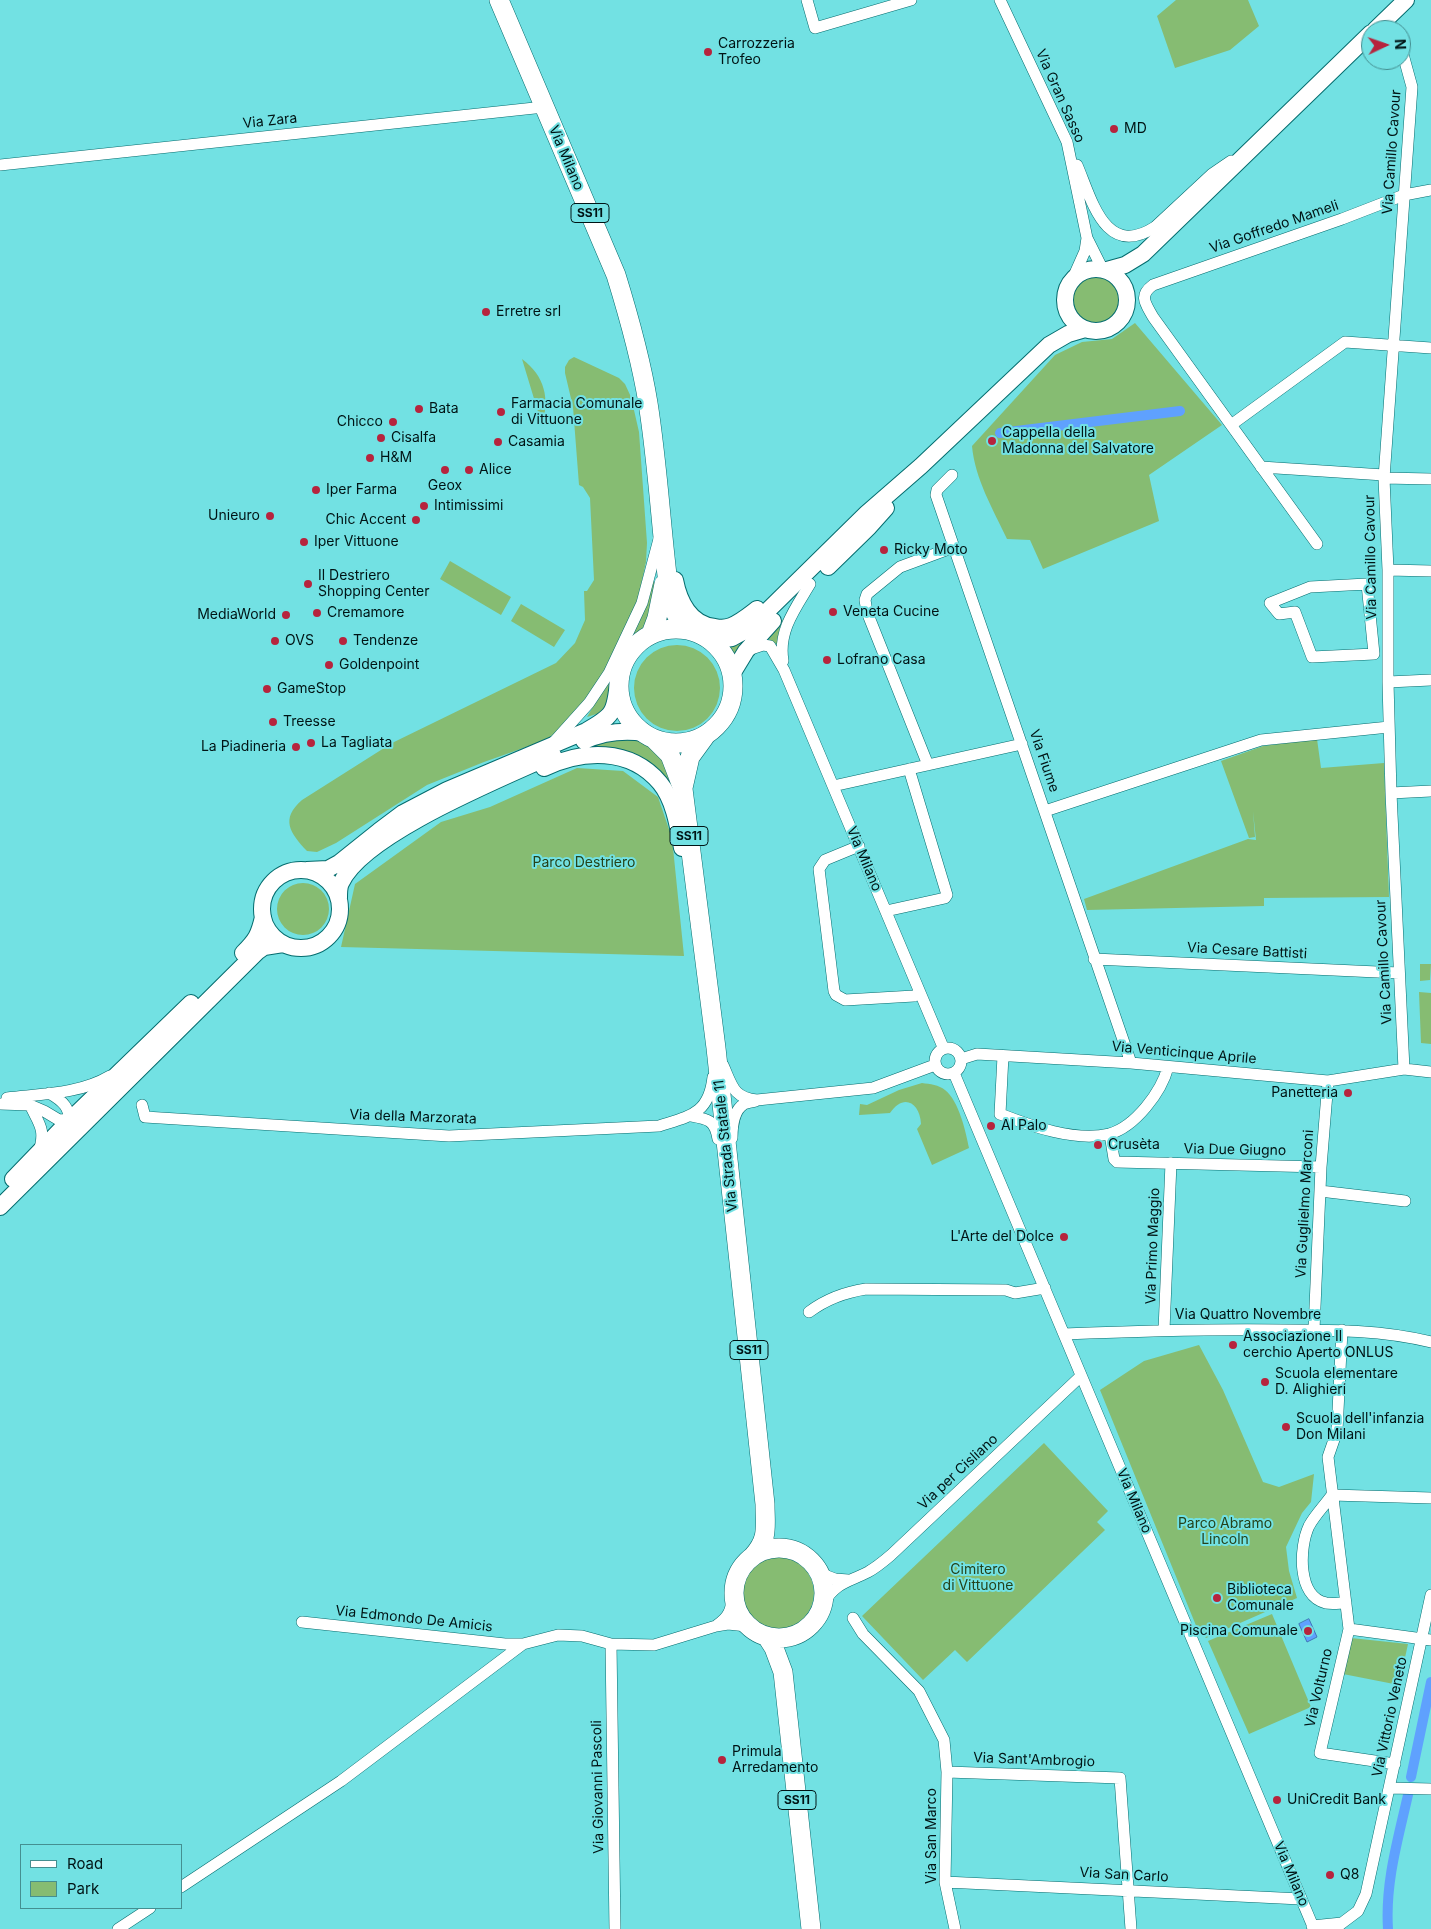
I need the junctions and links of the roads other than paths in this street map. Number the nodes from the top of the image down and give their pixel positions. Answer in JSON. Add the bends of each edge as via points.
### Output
{"nodes":[{"id":1,"x":500,"y":0,"type":"edge"},
{"id":2,"x":807,"y":0,"type":"edge"},
{"id":3,"x":911,"y":0,"type":"edge"},
{"id":4,"x":1000,"y":0,"type":"edge"},
{"id":5,"x":1406,"y":0,"type":"edge"},
{"id":6,"x":1387,"y":20,"type":"edge"},
{"id":7,"x":1361,"y":46,"type":"edge"},
{"id":8,"x":1407,"y":70,"type":"edge"},
{"id":9,"x":544,"y":107,"type":"junction"},
{"id":10,"x":1067,"y":142,"type":"junction"},
{"id":11,"x":1254,"y":146,"type":"junction"},
{"id":12,"x":0,"y":165,"type":"edge"},
{"id":13,"x":1431,"y":190,"type":"edge"},
{"id":14,"x":1404,"y":195,"type":"junction"},
{"id":15,"x":1087,"y":238,"type":"junction"},
{"id":16,"x":1143,"y":254,"type":"junction"},
{"id":17,"x":1104,"y":269,"type":"junction"},
{"id":18,"x":1073,"y":278,"type":"junction"},
{"id":19,"x":1127,"y":294,"type":"junction"},
{"id":20,"x":1065,"y":302,"type":"junction"},
{"id":21,"x":1085,"y":329,"type":"junction"},
{"id":22,"x":1049,"y":345,"type":"junction"},
{"id":23,"x":1394,"y":346,"type":"junction"},
{"id":24,"x":1431,"y":348,"type":"edge"},
{"id":25,"x":1231,"y":425,"type":"junction"},
{"id":26,"x":1261,"y":467,"type":"junction"},
{"id":27,"x":952,"y":475,"type":"dead end"},
{"id":28,"x":1384,"y":476,"type":"junction"},
{"id":29,"x":1431,"y":479,"type":"edge"},
{"id":30,"x":660,"y":502,"type":"junction"},
{"id":31,"x":662,"y":527,"type":"junction"},
{"id":32,"x":1317,"y":544,"type":"dead end"},
{"id":33,"x":954,"y":547,"type":"junction"},
{"id":34,"x":666,"y":568,"type":"junction"},
{"id":35,"x":1388,"y":570,"type":"junction"},
{"id":36,"x":1431,"y":571,"type":"edge"},
{"id":37,"x":806,"y":581,"type":"junction"},
{"id":38,"x":1367,"y":584,"type":"joint"},
{"id":39,"x":683,"y":628,"type":"junction"},
{"id":40,"x":651,"y":634,"type":"junction"},
{"id":41,"x":712,"y":640,"type":"junction"},
{"id":42,"x":746,"y":651,"type":"junction"},
{"id":43,"x":784,"y":670,"type":"junction"},
{"id":44,"x":732,"y":674,"type":"junction"},
{"id":45,"x":1431,"y":680,"type":"edge"},
{"id":46,"x":618,"y":682,"type":"junction"},
{"id":47,"x":1388,"y":682,"type":"junction"},
{"id":48,"x":1389,"y":727,"type":"junction"},
{"id":49,"x":706,"y":735,"type":"junction"},
{"id":50,"x":649,"y":736,"type":"junction"},
{"id":51,"x":552,"y":744,"type":"junction"},
{"id":52,"x":1022,"y":744,"type":"junction"},
{"id":53,"x":928,"y":765,"type":"junction"},
{"id":54,"x":909,"y":769,"type":"junction"},
{"id":55,"x":833,"y":786,"type":"junction"},
{"id":56,"x":683,"y":789,"type":"junction"},
{"id":57,"x":1431,"y":791,"type":"edge"},
{"id":58,"x":1391,"y":793,"type":"junction"},
{"id":59,"x":446,"y":805,"type":"junction"},
{"id":60,"x":1045,"y":811,"type":"junction"},
{"id":61,"x":858,"y":846,"type":"junction"},
{"id":62,"x":307,"y":870,"type":"junction"},
{"id":63,"x":695,"y":882,"type":"junction"},
{"id":64,"x":339,"y":898,"type":"junction"},
{"id":65,"x":886,"y":911,"type":"junction"},
{"id":66,"x":263,"y":917,"type":"junction"},
{"id":67,"x":283,"y":944,"type":"junction"},
{"id":68,"x":1094,"y":959,"type":"junction"},
{"id":69,"x":1399,"y":973,"type":"junction"},
{"id":70,"x":920,"y":993,"type":"junction"},
{"id":71,"x":716,"y":1048,"type":"junction"},
{"id":72,"x":943,"y":1048,"type":"junction"},
{"id":73,"x":153,"y":1056,"type":"junction"},
{"id":74,"x":1004,"y":1056,"type":"junction"},
{"id":75,"x":961,"y":1059,"type":"junction"},
{"id":76,"x":1131,"y":1063,"type":"junction"},
{"id":77,"x":935,"y":1065,"type":"junction"},
{"id":78,"x":1168,"y":1067,"type":"junction"},
{"id":79,"x":122,"y":1069,"type":"junction"},
{"id":80,"x":1404,"y":1069,"type":"junction"},
{"id":81,"x":1431,"y":1072,"type":"edge"},
{"id":82,"x":954,"y":1073,"type":"junction"},
{"id":83,"x":1328,"y":1081,"type":"junction"},
{"id":84,"x":49,"y":1093,"type":"junction"},
{"id":85,"x":0,"y":1099,"type":"edge"},
{"id":86,"x":757,"y":1100,"type":"junction"},
{"id":87,"x":0,"y":1104,"type":"edge"},
{"id":88,"x":30,"y":1104,"type":"junction"},
{"id":89,"x":142,"y":1105,"type":"dead end"},
{"id":90,"x":691,"y":1116,"type":"junction"},
{"id":91,"x":70,"y":1120,"type":"junction"},
{"id":92,"x":1110,"y":1134,"type":"junction"},
{"id":93,"x":39,"y":1152,"type":"junction"},
{"id":94,"x":1171,"y":1163,"type":"junction"},
{"id":95,"x":1321,"y":1167,"type":"junction"},
{"id":96,"x":1320,"y":1190,"type":"junction"},
{"id":97,"x":7,"y":1192,"type":"edge"},
{"id":98,"x":731,"y":1196,"type":"junction"},
{"id":99,"x":1405,"y":1201,"type":"dead end"},
{"id":100,"x":0,"y":1207,"type":"edge"},
{"id":101,"x":1045,"y":1288,"type":"junction"},
{"id":102,"x":809,"y":1312,"type":"dead end"},
{"id":103,"x":1164,"y":1330,"type":"junction"},
{"id":104,"x":1314,"y":1330,"type":"junction"},
{"id":105,"x":1342,"y":1330,"type":"junction"},
{"id":106,"x":1064,"y":1334,"type":"junction"},
{"id":107,"x":1431,"y":1342,"type":"edge"},
{"id":108,"x":1081,"y":1376,"type":"junction"},
{"id":109,"x":1332,"y":1495,"type":"junction"},
{"id":110,"x":1431,"y":1498,"type":"edge"},
{"id":111,"x":765,"y":1504,"type":"junction"},
{"id":112,"x":790,"y":1549,"type":"junction"},
{"id":113,"x":753,"y":1556,"type":"junction"},
{"id":114,"x":819,"y":1573,"type":"junction"},
{"id":115,"x":848,"y":1580,"type":"junction"},
{"id":116,"x":1431,"y":1595,"type":"edge"},
{"id":117,"x":733,"y":1596,"type":"junction"},
{"id":118,"x":823,"y":1603,"type":"junction"},
{"id":119,"x":1346,"y":1603,"type":"junction"},
{"id":120,"x":853,"y":1618,"type":"dead end"},
{"id":121,"x":302,"y":1622,"type":"dead end"},
{"id":122,"x":716,"y":1626,"type":"junction"},
{"id":123,"x":747,"y":1626,"type":"junction"},
{"id":124,"x":1349,"y":1629,"type":"junction"},
{"id":125,"x":800,"y":1634,"type":"junction"},
{"id":126,"x":766,"y":1637,"type":"junction"},
{"id":127,"x":1427,"y":1640,"type":"edge"},
{"id":128,"x":523,"y":1644,"type":"junction"},
{"id":129,"x":611,"y":1644,"type":"junction"},
{"id":130,"x":784,"y":1672,"type":"junction"},
{"id":131,"x":1396,"y":1764,"type":"junction"},
{"id":132,"x":947,"y":1772,"type":"junction"},
{"id":133,"x":1390,"y":1788,"type":"junction"},
{"id":134,"x":1431,"y":1789,"type":"edge"},
{"id":135,"x":945,"y":1882,"type":"junction"},
{"id":136,"x":182,"y":1886,"type":"edge"},
{"id":137,"x":1129,"y":1890,"type":"junction"},
{"id":138,"x":1301,"y":1899,"type":"junction"},
{"id":139,"x":148,"y":1909,"type":"edge"},
{"id":140,"x":1339,"y":1926,"type":"edge"},
{"id":141,"x":1313,"y":1927,"type":"edge"},
{"id":142,"x":118,"y":1929,"type":"edge"},
{"id":143,"x":615,"y":1929,"type":"edge"},
{"id":144,"x":811,"y":1929,"type":"edge"},
{"id":145,"x":955,"y":1929,"type":"edge"},
{"id":146,"x":1131,"y":1929,"type":"edge"}],
"edges":[{"from":1,"to":9,"type":"main road","number":"SS11"},
{"from":2,"to":3,"type":"street","via":[[815,28]]},
{"from":4,"to":10,"type":"street","name":"Via Gran Sasso"},
{"from":5,"to":6,"type":"main road"},
{"from":7,"to":11,"type":"main road"},
{"from":8,"to":14,"type":"street","name":"Via Camillo Cavour","via":[[1412,87]]},
{"from":9,"to":12,"type":"street","name":"Via Zara"},
{"from":9,"to":30,"type":"main road","name":"Via Milano","number":"SS11","via":[[616,274],[630,321],[648,403]]},
{"from":10,"to":11,"type":"street","via":[[1107,228],[1126,236],[1145,234],[1155,227],[1212,174]]},
{"from":10,"to":15,"type":"street","name":"Via Gran Sasso"},
{"from":11,"to":16,"type":"main road"},
{"from":13,"to":14,"type":"street","name":"Via Goffredo Mameli"},
{"from":14,"to":23,"type":"street","name":"Via Camillo Cavour"},
{"from":14,"to":25,"type":"street","name":"Via Goffredo Mameli","via":[[1146,290],[1146,303],[1153,317]]},
{"from":15,"to":17,"type":"street","name":"Via Gran Sasso"},
{"from":15,"to":18,"type":"street","name":"Via Gran Sasso"},
{"from":16,"to":17,"type":"main road","via":[[1125,264]]},
{"from":16,"to":19,"type":"main road"},
{"from":17,"to":18,"type":"main road","via":[[1086,270]]},
{"from":17,"to":19,"type":"main road","via":[[1120,279]]},
{"from":18,"to":20,"type":"main road","via":[[1065,293]]},
{"from":19,"to":21,"type":"main road","via":[[1128,304],[1120,321],[1104,330]]},
{"from":20,"to":21,"type":"main road","via":[[1071,318]]},
{"from":20,"to":22,"type":"main road","via":[[1059,329]]},
{"from":21,"to":22,"type":"main road"},
{"from":22,"to":37,"type":"main road","via":[[921,466],[869,527]]},
{"from":23,"to":24,"type":"street"},
{"from":23,"to":25,"type":"street","via":[[1345,342]]},
{"from":23,"to":28,"type":"street","name":"Via Camillo Cavour"},
{"from":25,"to":26,"type":"street"},
{"from":26,"to":28,"type":"street"},
{"from":26,"to":32,"type":"street"},
{"from":27,"to":33,"type":"street","name":"Via Fiume","via":[[936,495]]},
{"from":28,"to":29,"type":"street"},
{"from":28,"to":35,"type":"street","name":"Via Camillo Cavour"},
{"from":30,"to":31,"type":"main road","number":"SS11"},
{"from":30,"to":37,"type":"main road","via":[[681,602],[688,613],[708,626],[729,627],[748,617],[772,596]]},
{"from":31,"to":34,"type":"main road","number":"SS11"},
{"from":31,"to":51,"type":"street","via":[[642,603],[609,672],[590,703]]},
{"from":33,"to":52,"type":"street","name":"Via Fiume"},
{"from":33,"to":53,"type":"street","via":[[900,567],[866,594],[865,600]]},
{"from":34,"to":39,"type":"main road","via":[[673,608]]},
{"from":34,"to":40,"type":"main road","via":[[661,604]]},
{"from":35,"to":36,"type":"street"},
{"from":35,"to":47,"type":"street","name":"Via Camillo Cavour"},
{"from":37,"to":41,"type":"main road","via":[[742,634]]},
{"from":37,"to":42,"type":"main road"},
{"from":37,"to":43,"type":"street","via":[[784,632],[781,650]]},
{"from":38,"to":38,"type":"street","via":[[1374,654],[1312,658],[1295,612],[1280,614],[1270,603],[1310,587]]},
{"from":39,"to":40,"type":"main road"},
{"from":39,"to":41,"type":"main road"},
{"from":40,"to":46,"type":"main road","via":[[628,653]]},
{"from":41,"to":44,"type":"main road","via":[[721,650]]},
{"from":42,"to":43,"type":"street","via":[[770,646]]},
{"from":42,"to":44,"type":"main road"},
{"from":43,"to":55,"type":"street","name":"Via Milano"},
{"from":44,"to":49,"type":"main road","via":[[733,692],[729,709]]},
{"from":45,"to":47,"type":"street"},
{"from":46,"to":50,"type":"main road","via":[[626,715]]},
{"from":46,"to":51,"type":"main road","via":[[616,704],[605,720]]},
{"from":47,"to":48,"type":"street","name":"Via Camillo Cavour"},
{"from":48,"to":58,"type":"street","name":"Via Camillo Cavour"},
{"from":48,"to":60,"type":"street","via":[[1261,740]]},
{"from":49,"to":50,"type":"main road","via":[[689,742],[670,743]]},
{"from":49,"to":56,"type":"main road","name":"Via Strada Statale 11","via":[[690,757]]},
{"from":50,"to":56,"type":"main road","name":"Via Strada Statale 11","via":[[670,755]]},
{"from":50,"to":59,"type":"main road","via":[[612,731],[588,739]]},
{"from":51,"to":62,"type":"main road","via":[[403,813],[328,869]]},
{"from":52,"to":53,"type":"street"},
{"from":52,"to":60,"type":"street","name":"Via Fiume"},
{"from":53,"to":54,"type":"street"},
{"from":54,"to":55,"type":"street"},
{"from":54,"to":65,"type":"street","via":[[947,895]]},
{"from":55,"to":61,"type":"street","name":"Via Milano"},
{"from":56,"to":63,"type":"main road","name":"Via Strada Statale 11","number":"SS11"},
{"from":57,"to":58,"type":"street"},
{"from":58,"to":69,"type":"street","name":"Via Camillo Cavour"},
{"from":59,"to":63,"type":"main road","via":[[481,796],[563,759],[593,754],[615,756],[630,761],[660,783],[678,822],[684,856]]},
{"from":59,"to":64,"type":"main road","via":[[398,831],[360,859],[344,877]]},
{"from":60,"to":68,"type":"street","name":"Via Fiume"},
{"from":61,"to":65,"type":"street","name":"Via Milano"},
{"from":61,"to":70,"type":"street","via":[[825,860],[819,869],[834,991],[845,1000]]},
{"from":62,"to":64,"type":"main road","via":[[324,876]]},
{"from":62,"to":66,"type":"main road","via":[[288,872],[272,882],[263,900]]},
{"from":63,"to":71,"type":"main road","name":"Via Strada Statale 11"},
{"from":64,"to":67,"type":"main road","via":[[341,907],[337,925],[326,940],[310,948]]},
{"from":65,"to":70,"type":"street","name":"Via Milano"},
{"from":66,"to":67,"type":"main road","via":[[270,932]]},
{"from":66,"to":79,"type":"main road","via":[[256,940]]},
{"from":67,"to":73,"type":"main road","via":[[264,947],[257,952]]},
{"from":68,"to":69,"type":"street","name":"Via Cesare Battisti"},
{"from":68,"to":76,"type":"street","name":"Via Fiume"},
{"from":69,"to":80,"type":"street","name":"Via Camillo Cavour"},
{"from":70,"to":72,"type":"street","name":"Via Milano"},
{"from":71,"to":86,"type":"street","via":[[737,1093],[746,1099]]},
{"from":71,"to":90,"type":"street","name":"Via della Marzorata","via":[[709,1098]]},
{"from":71,"to":98,"type":"main road","name":"Via Strada Statale 11"},
{"from":72,"to":75,"type":"street","via":[[955,1049]]},
{"from":72,"to":77,"type":"street","via":[[935,1054]]},
{"from":73,"to":91,"type":"street","via":[[138,1063],[82,1117]]},
{"from":73,"to":97,"type":"main road"},
{"from":74,"to":75,"type":"street","name":"Via Venticinque Aprile","via":[[977,1054]]},
{"from":74,"to":76,"type":"street","name":"Via Venticinque Aprile"},
{"from":74,"to":92,"type":"street","via":[[1000,1114],[1054,1132],[1092,1136]]},
{"from":75,"to":82,"type":"street","via":[[959,1069]]},
{"from":76,"to":78,"type":"street","name":"Via Venticinque Aprile"},
{"from":77,"to":82,"type":"street","via":[[942,1073]]},
{"from":77,"to":86,"type":"street","via":[[873,1088]]},
{"from":78,"to":83,"type":"street","name":"Via Venticinque Aprile"},
{"from":78,"to":92,"type":"street","via":[[1161,1085],[1145,1109],[1134,1120]]},
{"from":79,"to":84,"type":"street","via":[[100,1082]]},
{"from":79,"to":91,"type":"main road"},
{"from":80,"to":81,"type":"street","name":"Via Venticinque Aprile"},
{"from":80,"to":83,"type":"street","name":"Via Venticinque Aprile"},
{"from":82,"to":101,"type":"street","name":"Via Milano"},
{"from":83,"to":95,"type":"street","name":"Via Guglielmo Marconi"},
{"from":84,"to":85,"type":"street"},
{"from":84,"to":91,"type":"street","via":[[64,1103]]},
{"from":86,"to":98,"type":"street","via":[[744,1104],[734,1121]]},
{"from":87,"to":88,"type":"street"},
{"from":88,"to":91,"type":"street","via":[[59,1120]]},
{"from":88,"to":93,"type":"street","via":[[42,1131]]},
{"from":89,"to":90,"type":"street","name":"Via della Marzorata","via":[[145,1117],[449,1136],[659,1126]]},
{"from":90,"to":98,"type":"street","via":[[711,1122],[717,1129]]},
{"from":91,"to":93,"type":"main road"},
{"from":91,"to":97,"type":"street","via":[[65,1135]]},
{"from":92,"to":94,"type":"street","name":"Via Due Giugno","via":[[1117,1162]]},
{"from":93,"to":97,"type":"main road"},
{"from":94,"to":95,"type":"street","name":"Via Due Giugno"},
{"from":94,"to":103,"type":"street","name":"Via Primo Maggio"},
{"from":95,"to":96,"type":"street","name":"Via Guglielmo Marconi"},
{"from":96,"to":99,"type":"street"},
{"from":96,"to":104,"type":"street","name":"Via Guglielmo Marconi"},
{"from":97,"to":100,"type":"main road"},
{"from":98,"to":111,"type":"main road","name":"Via Strada Statale 11","number":"SS11"},
{"from":101,"to":102,"type":"street","via":[[1014,1293],[1006,1290],[866,1289],[819,1305]]},
{"from":101,"to":106,"type":"street","name":"Via Milano"},
{"from":103,"to":104,"type":"street","name":"Via Quattro Novembre"},
{"from":103,"to":106,"type":"street","name":"Via Quattro Novembre"},
{"from":104,"to":105,"type":"street","name":"Via Quattro Novembre"},
{"from":105,"to":107,"type":"street","name":"Via Quattro Novembre","via":[[1414,1337]]},
{"from":105,"to":109,"type":"street","via":[[1337,1431],[1328,1457]]},
{"from":106,"to":108,"type":"street","name":"Via Milano"},
{"from":108,"to":115,"type":"street","name":"Via per Cisliano","via":[[891,1555],[871,1571]]},
{"from":108,"to":138,"type":"street","name":"Via Milano"},
{"from":109,"to":110,"type":"street"},
{"from":109,"to":119,"type":"street"},
{"from":109,"to":119,"type":"street","via":[[1310,1525],[1303,1542],[1301,1560],[1304,1578],[1313,1596],[1326,1603]]},
{"from":111,"to":112,"type":"main road","name":"Via Strada Statale 11","via":[[774,1532]]},
{"from":111,"to":113,"type":"main road","name":"Via Strada Statale 11","via":[[765,1534],[762,1545]]},
{"from":112,"to":113,"type":"main road","via":[[770,1549]]},
{"from":112,"to":114,"type":"main road","name":"Via Strada Statale 11","via":[[812,1562]]},
{"from":113,"to":117,"type":"main road","name":"Via Strada Statale 11","via":[[742,1567],[735,1581]]},
{"from":114,"to":115,"type":"street"},
{"from":114,"to":118,"type":"main road","via":[[824,1588]]},
{"from":115,"to":118,"type":"street","name":"Via per Cisliano","via":[[830,1592]]},
{"from":116,"to":127,"type":"street","name":"Via Vittorio Veneto"},
{"from":117,"to":122,"type":"street","via":[[731,1612]]},
{"from":117,"to":123,"type":"main road","via":[[740,1618]]},
{"from":118,"to":125,"type":"main road","via":[[818,1616]]},
{"from":119,"to":124,"type":"street"},
{"from":120,"to":132,"type":"street","name":"Via San Marco","via":[[862,1634],[918,1691],[944,1740]]},
{"from":121,"to":128,"type":"street","name":"Via Edmondo De Amicis"},
{"from":122,"to":123,"type":"street"},
{"from":122,"to":129,"type":"street","via":[[654,1645]]},
{"from":123,"to":126,"type":"main road"},
{"from":124,"to":127,"type":"street"},
{"from":124,"to":131,"type":"street","name":"Via Volturno","via":[[1320,1752]]},
{"from":125,"to":126,"type":"main road","via":[[778,1639]]},
{"from":125,"to":130,"type":"main road","via":[[792,1644]]},
{"from":126,"to":130,"type":"main road"},
{"from":127,"to":131,"type":"street","name":"Via Vittorio Veneto"},
{"from":128,"to":129,"type":"street","via":[[558,1635],[582,1636]]},
{"from":128,"to":136,"type":"street","via":[[341,1781]]},
{"from":129,"to":143,"type":"street","name":"Via Giovanni Pascoli"},
{"from":130,"to":144,"type":"main road","number":"SS11"},
{"from":131,"to":133,"type":"street","name":"Via Vittorio Veneto"},
{"from":132,"to":135,"type":"street","name":"Via San Marco"},
{"from":132,"to":137,"type":"street","name":"Via Sant'Ambrogio","via":[[1120,1778]]},
{"from":133,"to":134,"type":"street"},
{"from":133,"to":140,"type":"street","name":"Via Vittorio Veneto","via":[[1366,1894],[1358,1911]]},
{"from":135,"to":137,"type":"street","name":"Via San Carlo"},
{"from":135,"to":145,"type":"street","name":"Via San Marco"},
{"from":137,"to":138,"type":"street","name":"Via San Carlo"},
{"from":137,"to":146,"type":"street"},
{"from":138,"to":141,"type":"street","name":"Via Milano"},
{"from":139,"to":142,"type":"street"},
{"from":140,"to":141,"type":"street","name":"Via Vittorio Veneto"}]}
